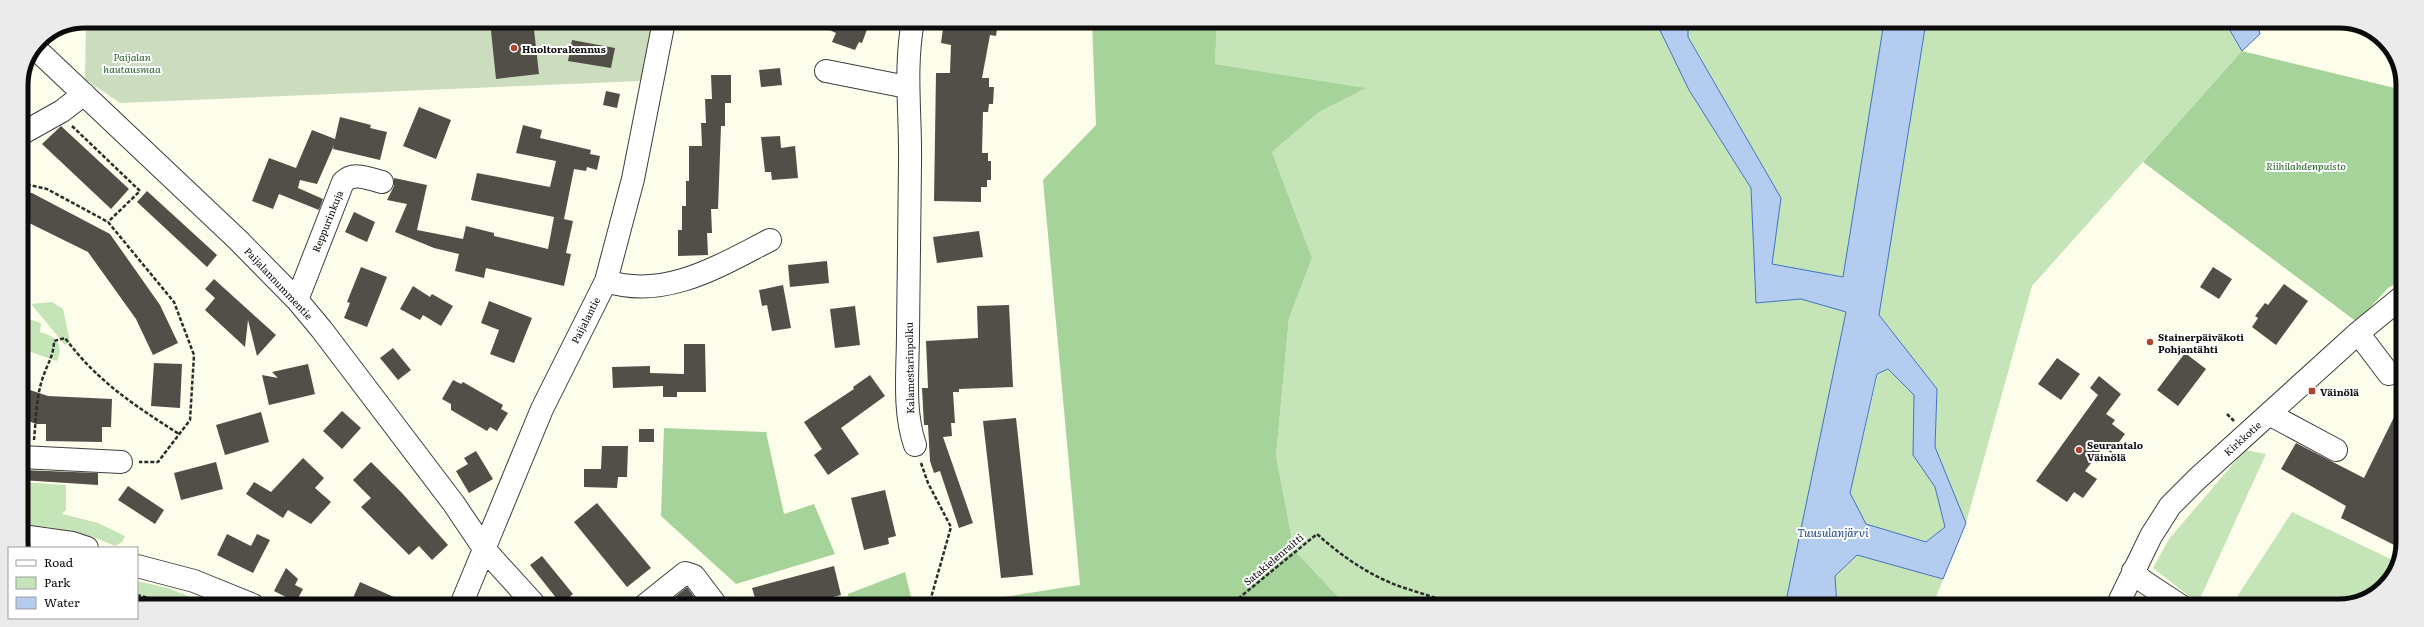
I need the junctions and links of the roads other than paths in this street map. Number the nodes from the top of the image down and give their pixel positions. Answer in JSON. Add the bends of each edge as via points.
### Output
{"nodes":[{"id":1,"x":663,"y":28,"type":"edge"},
{"id":2,"x":911,"y":28,"type":"edge"},
{"id":3,"x":39,"y":52,"type":"edge"},
{"id":4,"x":826,"y":71,"type":"dead end"},
{"id":5,"x":907,"y":88,"type":"junction"},
{"id":6,"x":84,"y":94,"type":"junction"},
{"id":7,"x":28,"y":130,"type":"edge"},
{"id":8,"x":382,"y":182,"type":"dead end"},
{"id":9,"x":770,"y":240,"type":"dead end"},
{"id":10,"x":606,"y":281,"type":"junction"},
{"id":11,"x":296,"y":300,"type":"junction"},
{"id":12,"x":2396,"y":302,"type":"edge"},
{"id":13,"x":2358,"y":333,"type":"junction"},
{"id":14,"x":2389,"y":374,"type":"dead end"},
{"id":15,"x":2269,"y":414,"type":"junction"},
{"id":16,"x":915,"y":445,"type":"road end"},
{"id":17,"x":2336,"y":450,"type":"dead end"},
{"id":18,"x":28,"y":452,"type":"edge"},
{"id":19,"x":121,"y":462,"type":"road end"},
{"id":20,"x":28,"y":537,"type":"edge"},
{"id":21,"x":85,"y":547,"type":"edge"},
{"id":22,"x":485,"y":550,"type":"junction"},
{"id":23,"x":138,"y":566,"type":"edge"},
{"id":24,"x":2133,"y":571,"type":"junction"},
{"id":25,"x":238,"y":599,"type":"edge"},
{"id":26,"x":464,"y":599,"type":"edge"},
{"id":27,"x":530,"y":599,"type":"edge"},
{"id":28,"x":652,"y":599,"type":"edge"},
{"id":29,"x":711,"y":599,"type":"edge"},
{"id":30,"x":2120,"y":599,"type":"edge"},
{"id":31,"x":2170,"y":599,"type":"edge"}],
"edges":[{"from":1,"to":10,"type":"street","name":"Paijalantie","via":[[633,179]]},
{"from":2,"to":5,"type":"street","name":"Kalamestarinpolku"},
{"from":3,"to":6,"type":"street","name":"Paijalannummentie"},
{"from":4,"to":5,"type":"street"},
{"from":5,"to":16,"type":"street","name":"Kalamestarinpolku","via":[[910,144],[908,378],[910,432]]},
{"from":6,"to":7,"type":"street","via":[[58,114]]},
{"from":6,"to":11,"type":"street","name":"Paijalannummentie","via":[[238,240]]},
{"from":8,"to":11,"type":"street","name":"Reppurinkuja","via":[[357,176],[348,177],[343,182]]},
{"from":9,"to":10,"type":"street","via":[[698,277],[637,288]]},
{"from":10,"to":22,"type":"street","name":"Paijalantie","via":[[542,409]]},
{"from":11,"to":22,"type":"street","name":"Paijalannummentie","via":[[322,330],[454,504]]},
{"from":12,"to":13,"type":"street","name":"Kirkkotie"},
{"from":13,"to":14,"type":"street"},
{"from":13,"to":15,"type":"street","name":"Kirkkotie"},
{"from":15,"to":17,"type":"street"},
{"from":15,"to":24,"type":"street","name":"Kirkkotie","via":[[2170,506]]},
{"from":18,"to":19,"type":"street"},
{"from":20,"to":21,"type":"street"},
{"from":22,"to":26,"type":"street","name":"Paijalantie"},
{"from":22,"to":27,"type":"street","name":"Paijalannummentie"},
{"from":23,"to":25,"type":"street","via":[[194,581]]},
{"from":24,"to":30,"type":"street","name":"Kirkkotie"},
{"from":24,"to":31,"type":"street","via":[[2143,581]]},
{"from":28,"to":29,"type":"street","via":[[685,572],[694,576]]}]}
